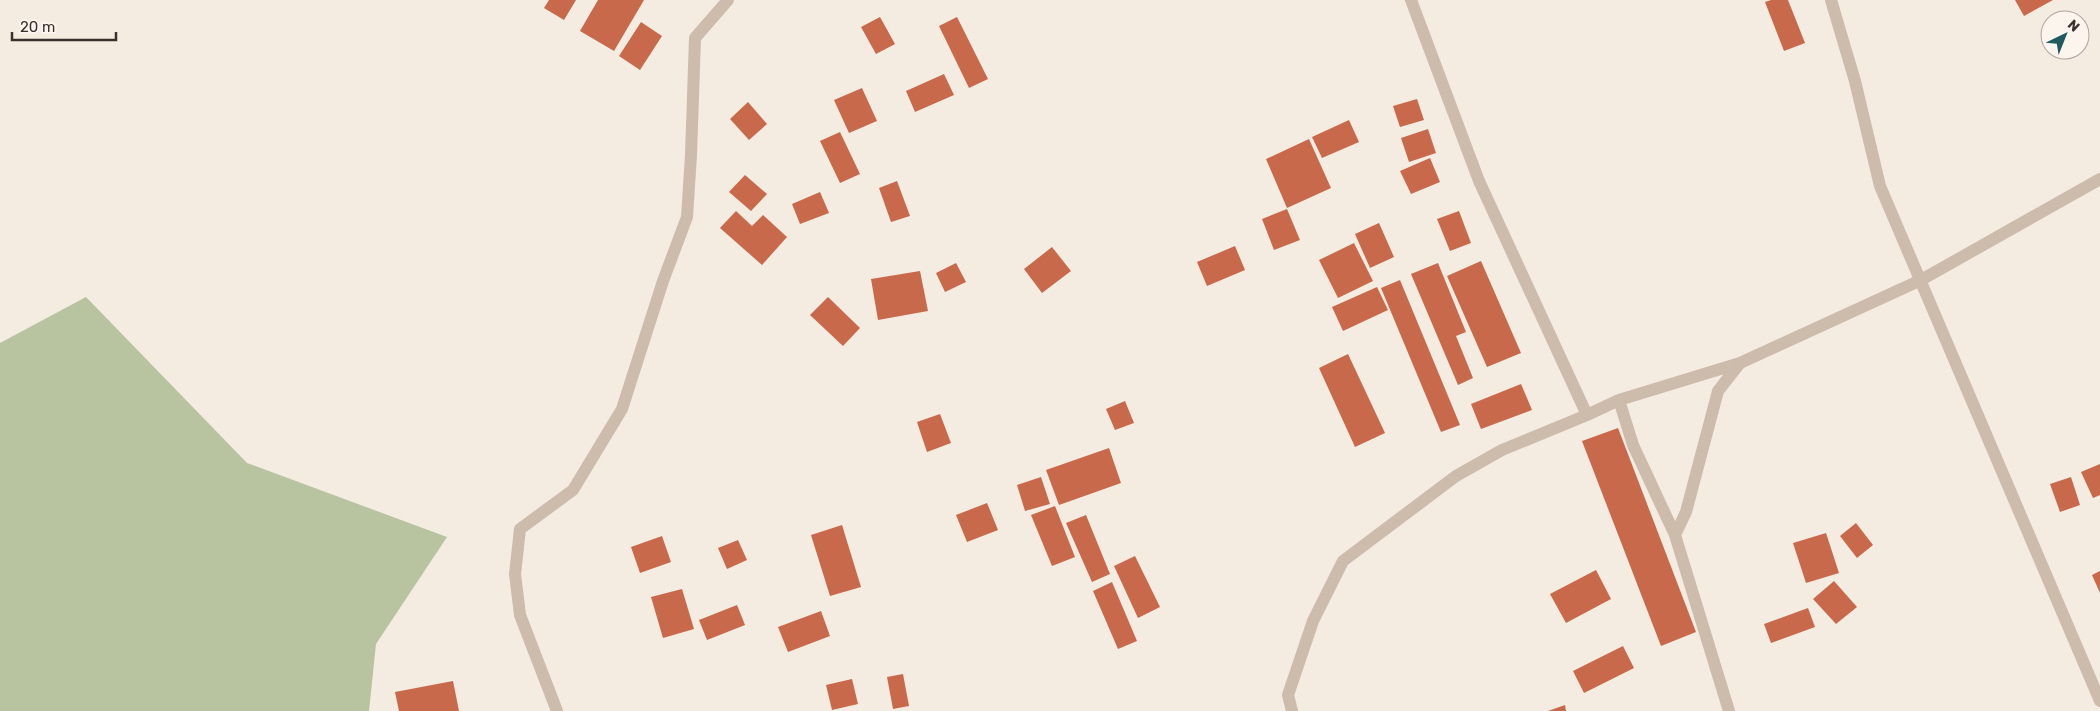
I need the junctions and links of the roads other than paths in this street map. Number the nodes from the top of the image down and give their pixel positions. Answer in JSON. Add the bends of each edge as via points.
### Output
{"nodes":[{"id":1,"x":728,"y":0,"type":"edge"},
{"id":2,"x":1410,"y":0,"type":"edge"},
{"id":3,"x":1831,"y":0,"type":"edge"},
{"id":4,"x":2100,"y":179,"type":"edge"},
{"id":5,"x":1921,"y":280,"type":"junction"},
{"id":6,"x":1740,"y":363,"type":"junction"},
{"id":7,"x":1619,"y":400,"type":"junction"},
{"id":8,"x":1587,"y":415,"type":"junction"},
{"id":9,"x":1675,"y":535,"type":"junction"},
{"id":10,"x":2100,"y":701,"type":"edge"},
{"id":11,"x":557,"y":711,"type":"edge"},
{"id":12,"x":1292,"y":711,"type":"edge"},
{"id":13,"x":1729,"y":711,"type":"edge"}],
"edges":[{"from":1,"to":11,"type":"street","via":[[695,38],[687,217],[663,280],[622,409],[573,490],[520,529],[515,574],[520,615]]},
{"from":2,"to":8,"type":"street","via":[[1479,181]]},
{"from":3,"to":5,"type":"street","via":[[1880,186]]},
{"from":4,"to":5,"type":"street"},
{"from":5,"to":6,"type":"street"},
{"from":5,"to":10,"type":"street"},
{"from":6,"to":7,"type":"street"},
{"from":6,"to":9,"type":"street","via":[[1718,391],[1686,512]]},
{"from":7,"to":8,"type":"street"},
{"from":7,"to":9,"type":"street","via":[[1633,445]]},
{"from":8,"to":12,"type":"street","via":[[1502,450],[1456,476],[1343,561],[1313,620],[1288,695]]},
{"from":9,"to":13,"type":"street"}]}
